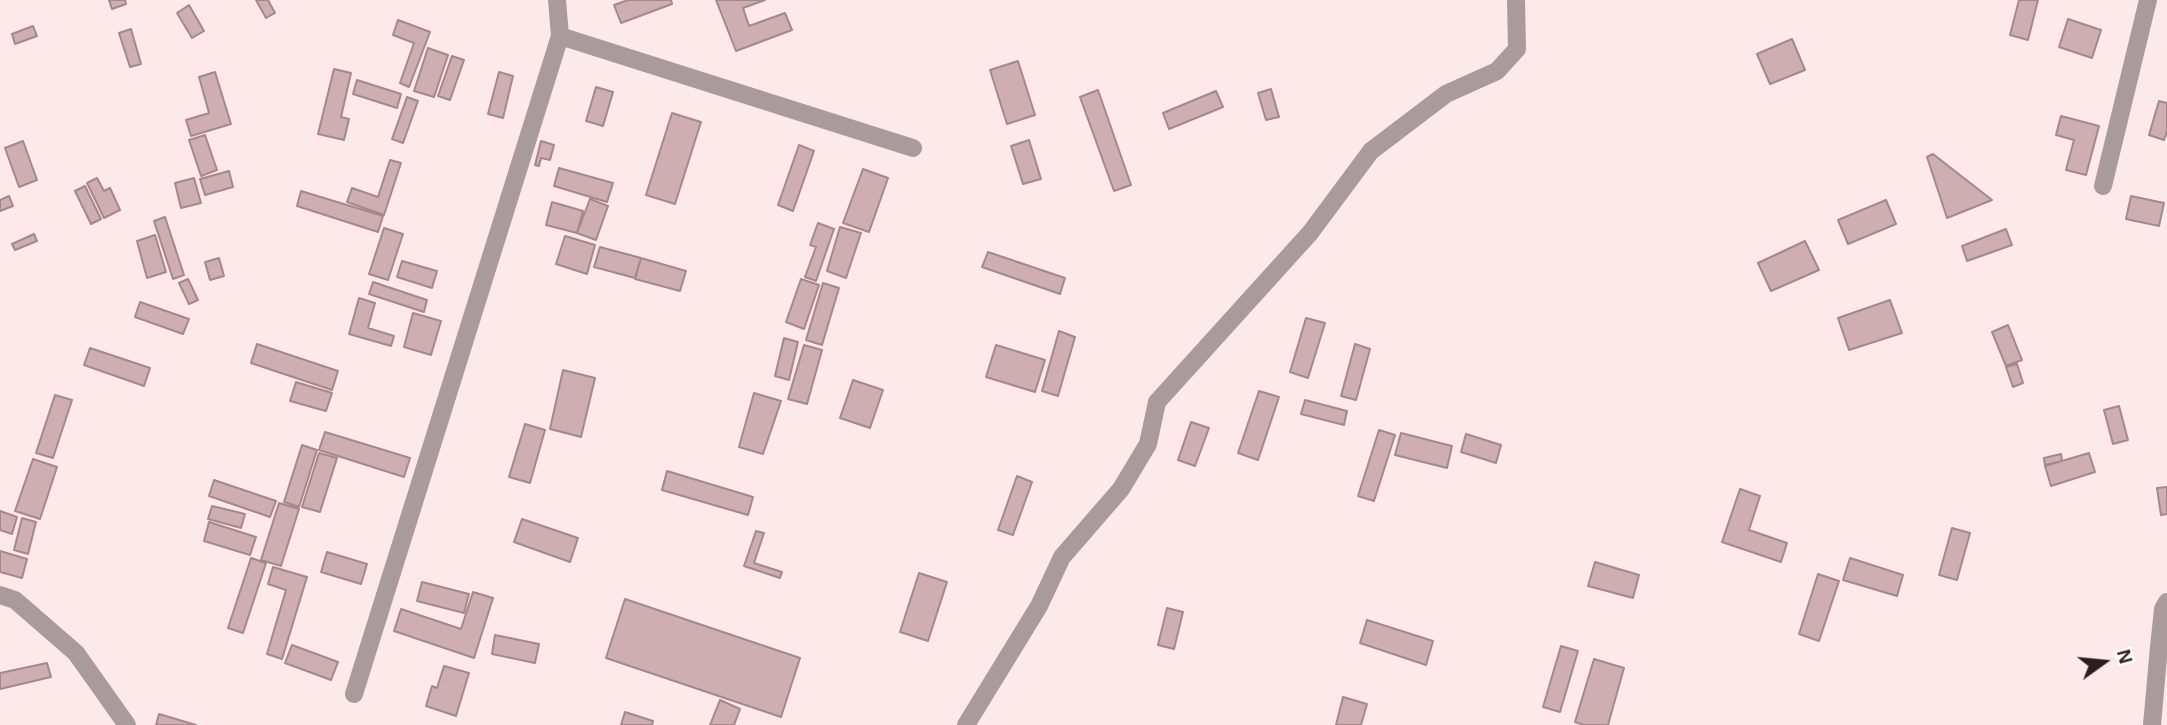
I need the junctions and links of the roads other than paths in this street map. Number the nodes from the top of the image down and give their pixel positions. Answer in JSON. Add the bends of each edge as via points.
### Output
{"nodes":[{"id":1,"x":557,"y":0,"type":"edge"},
{"id":2,"x":1516,"y":0,"type":"edge"},
{"id":3,"x":2148,"y":0,"type":"edge"},
{"id":4,"x":560,"y":36,"type":"junction"},
{"id":5,"x":914,"y":148,"type":"dead end"},
{"id":6,"x":2103,"y":186,"type":"dead end"},
{"id":7,"x":0,"y":595,"type":"edge"},
{"id":8,"x":2167,"y":602,"type":"edge"},
{"id":9,"x":354,"y":694,"type":"dead end"},
{"id":10,"x":127,"y":725,"type":"edge"},
{"id":11,"x":967,"y":725,"type":"edge"},
{"id":12,"x":2152,"y":725,"type":"edge"}],
"edges":[{"from":1,"to":4,"type":"street"},
{"from":2,"to":11,"type":"street","via":[[1517,48],[1497,71],[1446,94],[1370,151],[1310,233],[1157,402],[1148,444],[1121,489],[1062,557],[1039,606]]},
{"from":3,"to":6,"type":"street"},
{"from":4,"to":5,"type":"street"},
{"from":4,"to":9,"type":"street"},
{"from":7,"to":10,"type":"street","via":[[15,600],[76,653]]},
{"from":8,"to":12,"type":"street"}]}
